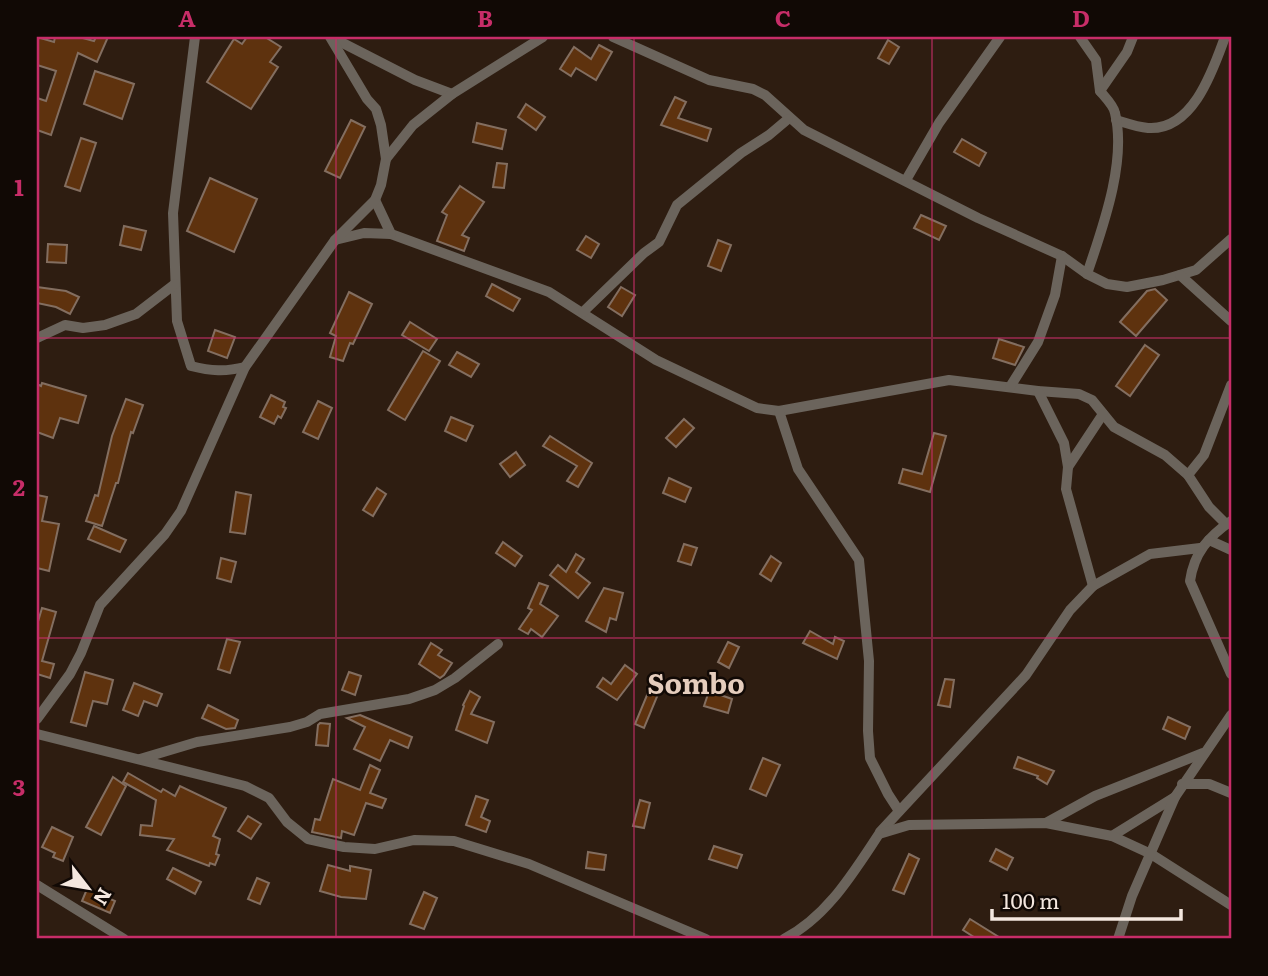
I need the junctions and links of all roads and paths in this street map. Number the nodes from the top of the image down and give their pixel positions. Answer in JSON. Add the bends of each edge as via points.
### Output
{"nodes":[{"id":1,"x":195,"y":37,"type":"edge"},
{"id":2,"x":330,"y":37,"type":"edge"},
{"id":3,"x":543,"y":37,"type":"edge"},
{"id":4,"x":613,"y":37,"type":"edge"},
{"id":5,"x":1000,"y":37,"type":"edge"},
{"id":6,"x":1080,"y":37,"type":"edge"},
{"id":7,"x":1133,"y":37,"type":"edge"},
{"id":8,"x":1225,"y":37,"type":"edge"},
{"id":9,"x":1100,"y":91,"type":"junction"},
{"id":10,"x":452,"y":94,"type":"junction"},
{"id":11,"x":788,"y":119,"type":"junction"},
{"id":12,"x":1116,"y":120,"type":"junction"},
{"id":13,"x":386,"y":159,"type":"junction"},
{"id":14,"x":906,"y":180,"type":"junction"},
{"id":15,"x":375,"y":200,"type":"junction"},
{"id":16,"x":391,"y":234,"type":"junction"},
{"id":17,"x":1231,"y":239,"type":"edge"},
{"id":18,"x":335,"y":240,"type":"junction"},
{"id":19,"x":1062,"y":256,"type":"junction"},
{"id":20,"x":1087,"y":274,"type":"junction"},
{"id":21,"x":1180,"y":275,"type":"junction"},
{"id":22,"x":175,"y":284,"type":"junction"},
{"id":23,"x":583,"y":312,"type":"junction"},
{"id":24,"x":1231,"y":321,"type":"edge"},
{"id":25,"x":37,"y":338,"type":"edge"},
{"id":26,"x":245,"y":367,"type":"junction"},
{"id":27,"x":1231,"y":386,"type":"edge"},
{"id":28,"x":1010,"y":387,"type":"junction"},
{"id":29,"x":1038,"y":391,"type":"junction"},
{"id":30,"x":779,"y":411,"type":"junction"},
{"id":31,"x":1103,"y":414,"type":"junction"},
{"id":32,"x":1068,"y":467,"type":"junction"},
{"id":33,"x":1188,"y":475,"type":"junction"},
{"id":34,"x":1229,"y":523,"type":"edge"},
{"id":35,"x":1209,"y":540,"type":"junction"},
{"id":36,"x":1200,"y":548,"type":"junction"},
{"id":37,"x":1231,"y":550,"type":"edge"},
{"id":38,"x":1093,"y":586,"type":"junction"},
{"id":39,"x":498,"y":644,"type":"dead end"},
{"id":40,"x":1231,"y":674,"type":"edge"},
{"id":41,"x":1231,"y":715,"type":"edge"},
{"id":42,"x":37,"y":719,"type":"edge"},
{"id":43,"x":37,"y":734,"type":"edge"},
{"id":44,"x":1205,"y":752,"type":"junction"},
{"id":45,"x":139,"y":760,"type":"junction"},
{"id":46,"x":1182,"y":784,"type":"junction"},
{"id":47,"x":1231,"y":793,"type":"edge"},
{"id":48,"x":1175,"y":797,"type":"junction"},
{"id":49,"x":899,"y":811,"type":"junction"},
{"id":50,"x":1045,"y":823,"type":"junction"},
{"id":51,"x":879,"y":834,"type":"junction"},
{"id":52,"x":1112,"y":836,"type":"junction"},
{"id":53,"x":1151,"y":854,"type":"junction"},
{"id":54,"x":37,"y":885,"type":"edge"},
{"id":55,"x":1231,"y":905,"type":"edge"},
{"id":56,"x":124,"y":939,"type":"edge"},
{"id":57,"x":706,"y":939,"type":"edge"},
{"id":58,"x":784,"y":939,"type":"edge"},
{"id":59,"x":1118,"y":939,"type":"edge"}],
"edges":[{"from":1,"to":22,"type":"street","via":[[173,213]]},
{"from":2,"to":10,"type":"street"},
{"from":2,"to":13,"type":"street","via":[[376,109]]},
{"from":3,"to":10,"type":"street"},
{"from":4,"to":11,"type":"street","via":[[709,80],[753,89]]},
{"from":5,"to":14,"type":"street","via":[[939,123]]},
{"from":6,"to":9,"type":"street","via":[[1096,60]]},
{"from":7,"to":9,"type":"street"},
{"from":8,"to":12,"type":"street","via":[[1210,79],[1178,120],[1149,128]]},
{"from":9,"to":12,"type":"street"},
{"from":10,"to":13,"type":"street","via":[[412,125]]},
{"from":11,"to":14,"type":"street"},
{"from":11,"to":23,"type":"street","via":[[677,205],[659,242]]},
{"from":12,"to":20,"type":"street","via":[[1118,149],[1111,203]]},
{"from":13,"to":15,"type":"street"},
{"from":14,"to":19,"type":"street"},
{"from":15,"to":16,"type":"street"},
{"from":15,"to":18,"type":"street"},
{"from":16,"to":18,"type":"street","via":[[364,233]]},
{"from":16,"to":23,"type":"street","via":[[549,292]]},
{"from":17,"to":21,"type":"street","via":[[1196,270]]},
{"from":18,"to":26,"type":"street"},
{"from":19,"to":20,"type":"street"},
{"from":19,"to":28,"type":"street","via":[[1055,295],[1038,342]]},
{"from":20,"to":21,"type":"street","via":[[1127,287]]},
{"from":21,"to":24,"type":"street"},
{"from":22,"to":25,"type":"street","via":[[136,314],[105,325],[65,325]]},
{"from":22,"to":26,"type":"street","via":[[177,321],[191,366],[210,371]]},
{"from":23,"to":30,"type":"street","via":[[656,360],[757,408]]},
{"from":26,"to":42,"type":"street","via":[[181,511],[100,605],[70,674]]},
{"from":27,"to":33,"type":"street","via":[[1204,455]]},
{"from":28,"to":29,"type":"street"},
{"from":28,"to":30,"type":"street","via":[[942,380]]},
{"from":29,"to":31,"type":"street","via":[[1079,394],[1092,400]]},
{"from":29,"to":32,"type":"street","via":[[1063,443]]},
{"from":30,"to":49,"type":"street","via":[[798,469],[859,560],[869,661],[870,758]]},
{"from":31,"to":32,"type":"street"},
{"from":31,"to":33,"type":"street","via":[[1114,427],[1165,455]]},
{"from":32,"to":38,"type":"street","via":[[1070,510]]},
{"from":33,"to":34,"type":"street","via":[[1209,507]]},
{"from":34,"to":35,"type":"street"},
{"from":35,"to":36,"type":"street"},
{"from":35,"to":37,"type":"street"},
{"from":36,"to":38,"type":"street","via":[[1150,554]]},
{"from":36,"to":40,"type":"street","via":[[1189,581]]},
{"from":38,"to":49,"type":"street","via":[[1070,610],[1026,675]]},
{"from":39,"to":45,"type":"street","via":[[445,684],[409,699],[320,714],[290,727],[197,742]]},
{"from":41,"to":44,"type":"street"},
{"from":43,"to":45,"type":"street"},
{"from":44,"to":46,"type":"street"},
{"from":44,"to":50,"type":"street","via":[[1096,796]]},
{"from":45,"to":57,"type":"street","via":[[245,786],[269,798],[308,839],[375,849],[414,840],[454,841],[529,864]]},
{"from":46,"to":47,"type":"street","via":[[1209,784]]},
{"from":46,"to":48,"type":"street"},
{"from":48,"to":52,"type":"street"},
{"from":48,"to":53,"type":"street"},
{"from":49,"to":51,"type":"street"},
{"from":50,"to":51,"type":"street","via":[[909,825]]},
{"from":50,"to":52,"type":"street"},
{"from":51,"to":58,"type":"street","via":[[833,898],[805,926]]},
{"from":52,"to":53,"type":"street"},
{"from":53,"to":55,"type":"street"},
{"from":53,"to":59,"type":"street"},
{"from":54,"to":56,"type":"street"}]}
